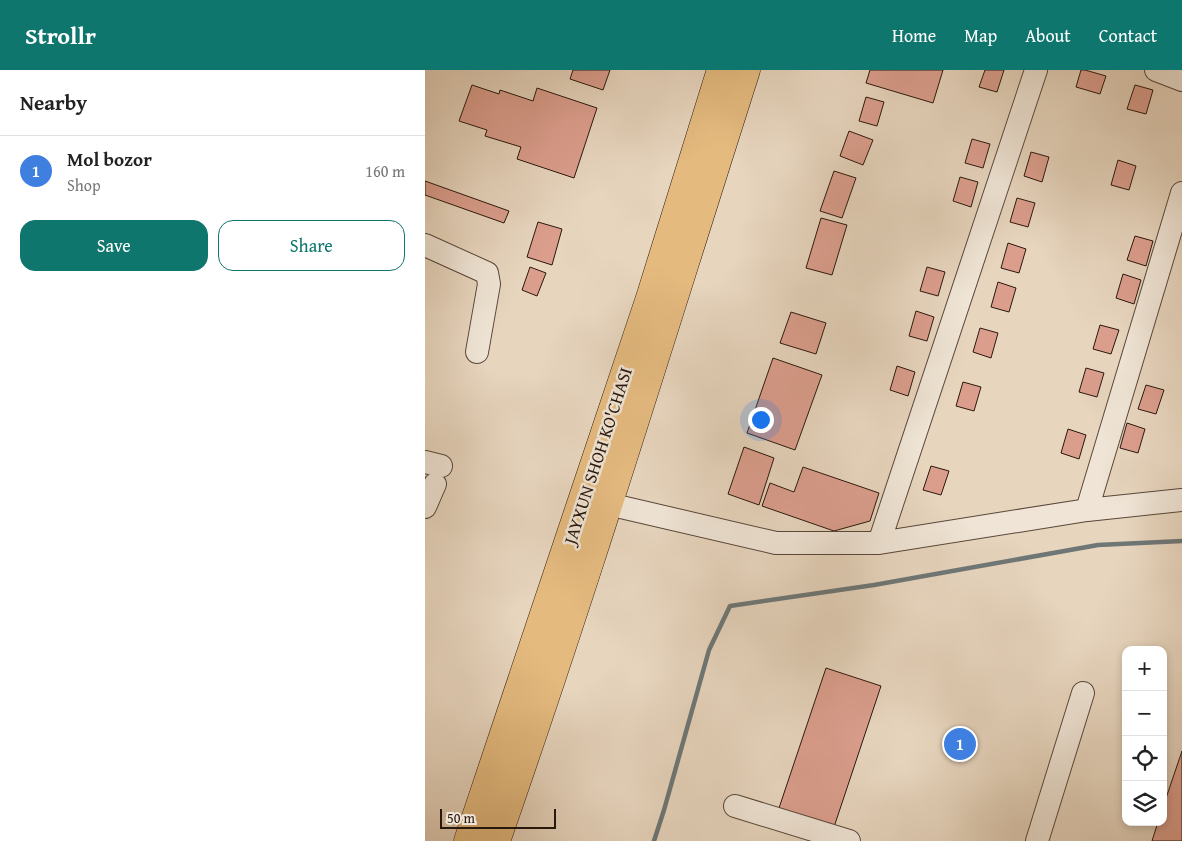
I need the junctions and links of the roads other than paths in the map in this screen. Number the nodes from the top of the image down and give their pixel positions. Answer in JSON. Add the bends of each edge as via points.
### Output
{"nodes":[{"id":1,"x":721,"y":70,"type":"edge"},
{"id":2,"x":746,"y":70,"type":"edge"},
{"id":3,"x":1036,"y":70,"type":"edge"},
{"id":4,"x":1156,"y":70,"type":"edge"},
{"id":5,"x":1182,"y":80,"type":"edge"},
{"id":6,"x":1182,"y":193,"type":"edge"},
{"id":7,"x":425,"y":245,"type":"edge"},
{"id":8,"x":477,"y":352,"type":"dead end"},
{"id":9,"x":434,"y":471,"type":"edge"},
{"id":10,"x":1182,"y":500,"type":"edge"},
{"id":11,"x":608,"y":504,"type":"junction"},
{"id":12,"x":425,"y":507,"type":"edge"},
{"id":13,"x":1087,"y":510,"type":"junction"},
{"id":14,"x":879,"y":543,"type":"junction"},
{"id":15,"x":1083,"y":693,"type":"dead end"},
{"id":16,"x":735,"y":806,"type":"dead end"},
{"id":17,"x":468,"y":841,"type":"edge"},
{"id":18,"x":496,"y":841,"type":"edge"},
{"id":19,"x":849,"y":841,"type":"edge"},
{"id":20,"x":1037,"y":841,"type":"edge"}],
"edges":[{"from":1,"to":17,"type":"highway","name":"JAYXUN SHOH KO'CHASI","via":[[647,308]]},
{"from":2,"to":11,"type":"highway","name":"JAYXUN SHOH KO'CHASI"},
{"from":3,"to":14,"type":"street"},
{"from":4,"to":5,"type":"street"},
{"from":6,"to":13,"type":"street"},
{"from":7,"to":8,"type":"street","via":[[487,273],[489,284]]},
{"from":9,"to":12,"type":"street"},
{"from":10,"to":13,"type":"street"},
{"from":11,"to":14,"type":"street","via":[[776,543]]},
{"from":11,"to":18,"type":"highway","name":"JAYXUN SHOH KO'CHASI"},
{"from":13,"to":14,"type":"street"},
{"from":15,"to":20,"type":"street"},
{"from":16,"to":19,"type":"street"}]}
